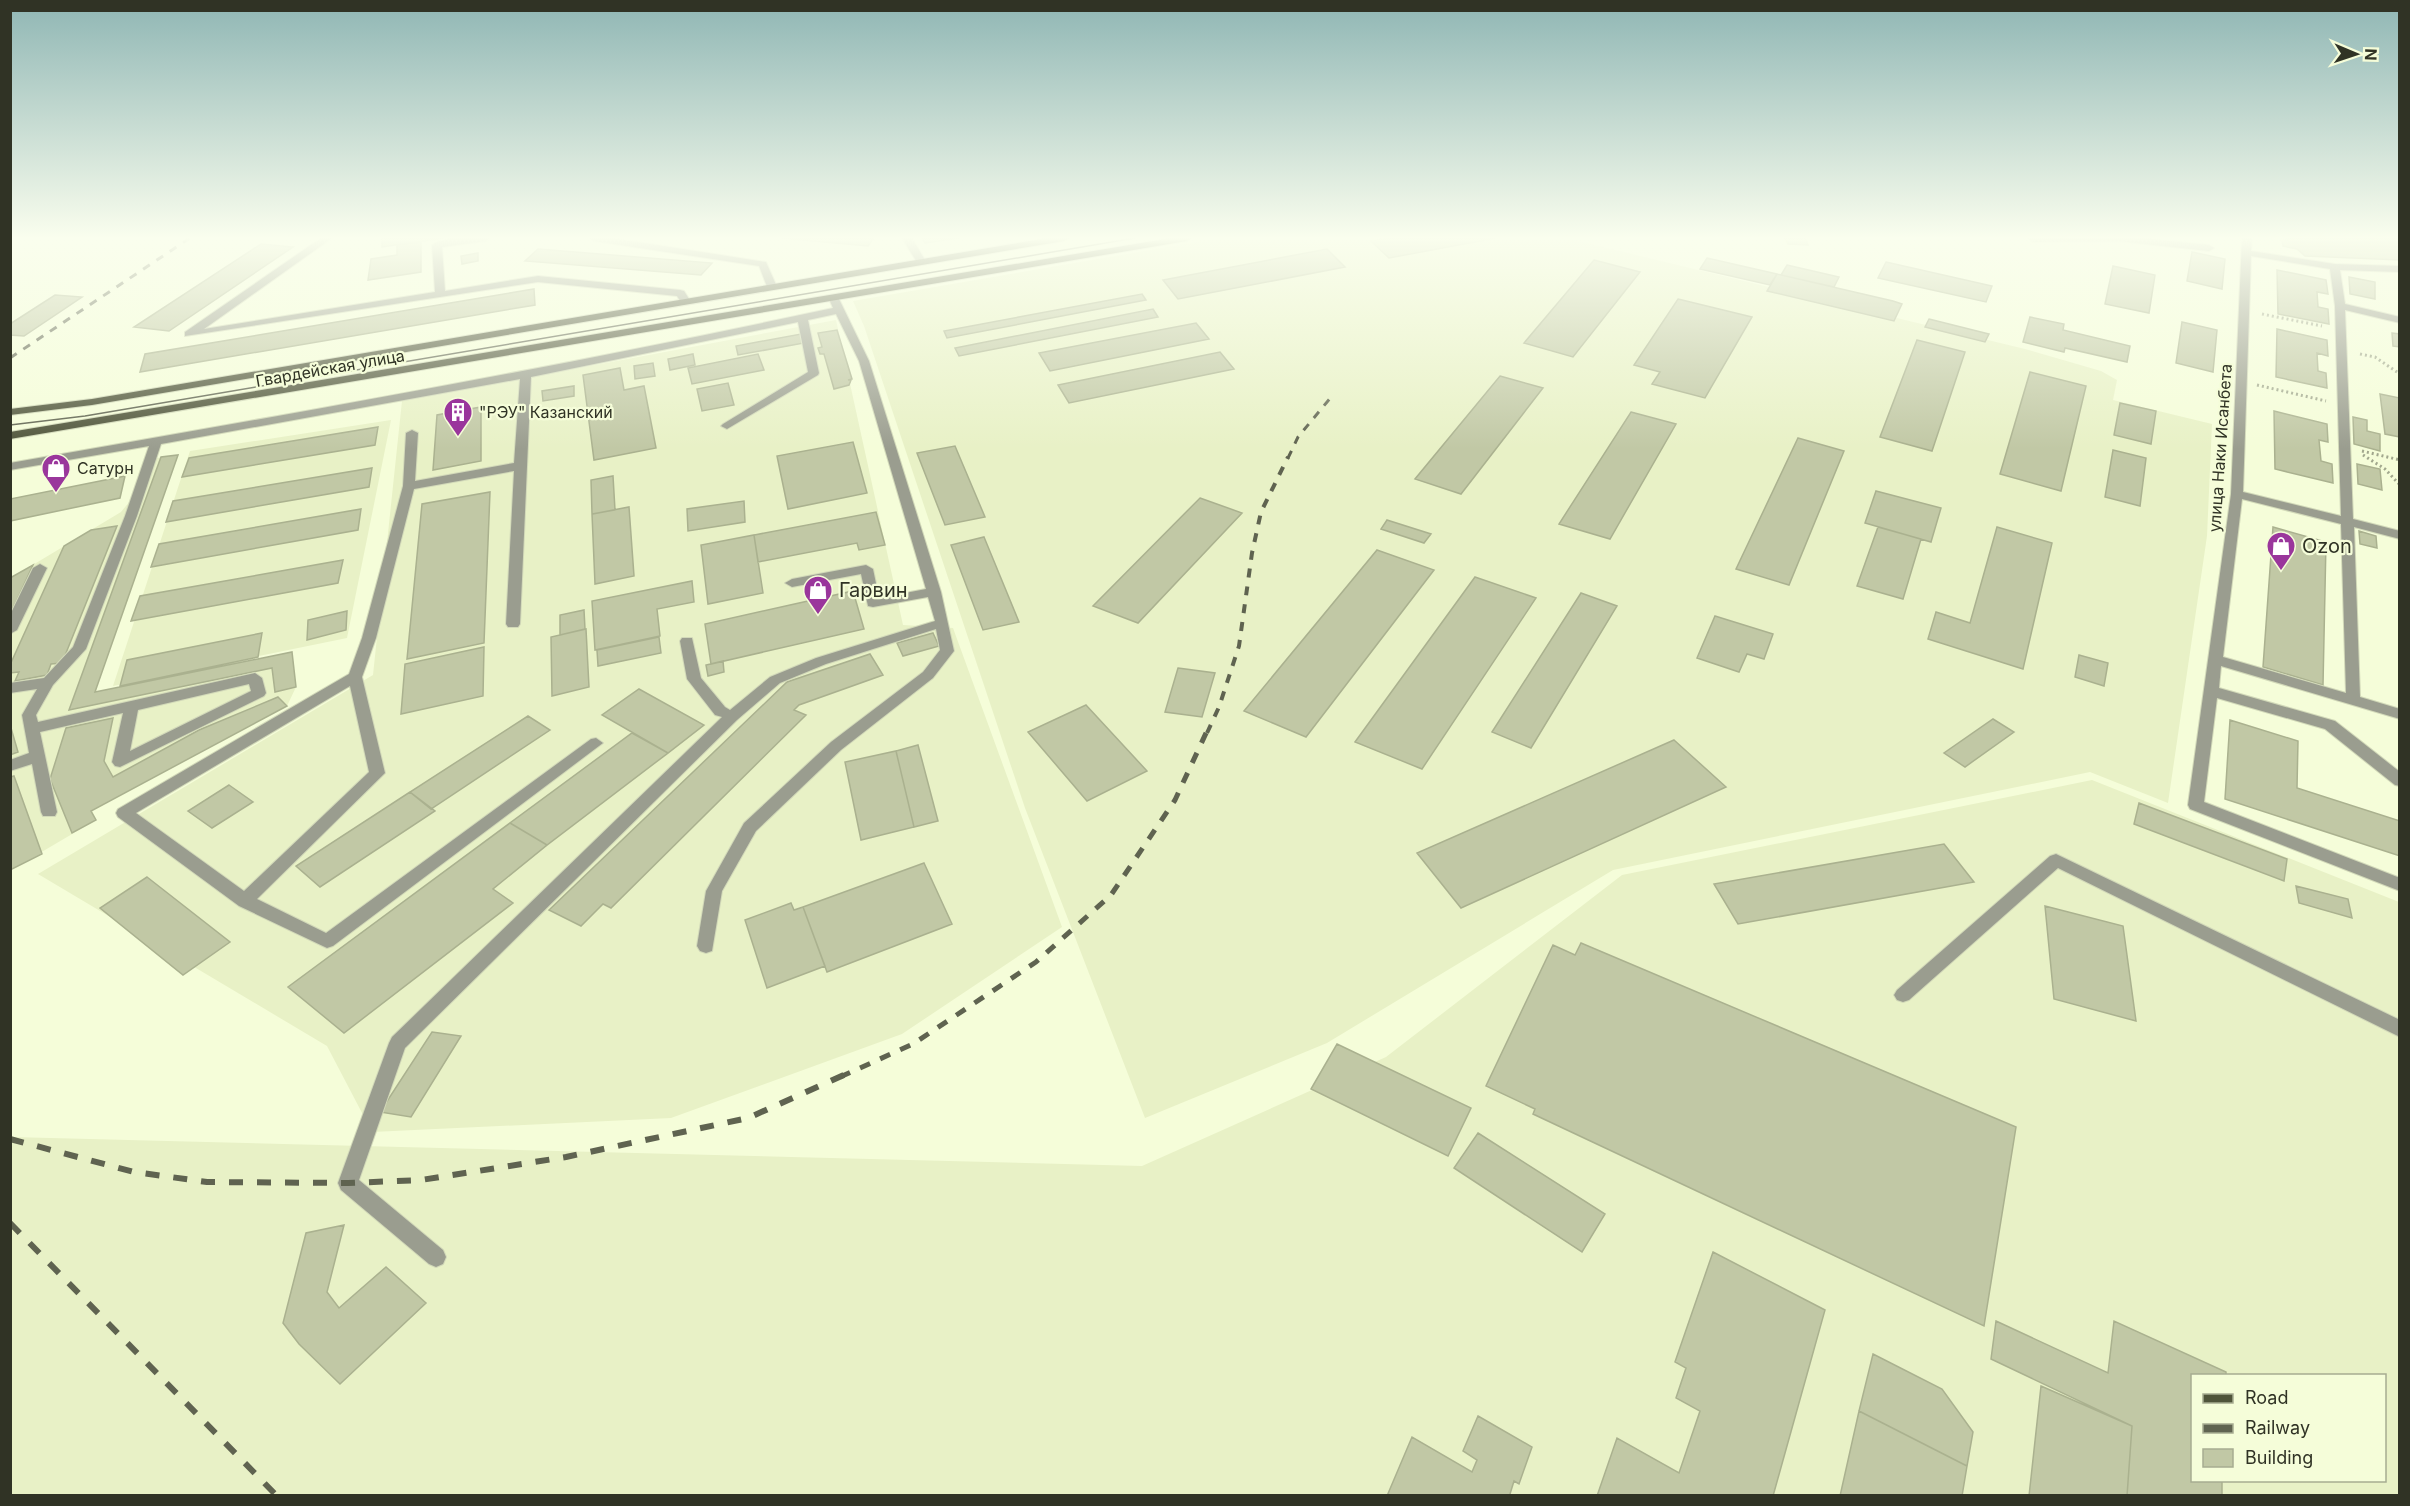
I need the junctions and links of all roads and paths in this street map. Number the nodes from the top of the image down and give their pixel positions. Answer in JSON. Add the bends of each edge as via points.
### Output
{"nodes":[{"id":1,"x":226,"y":308,"type":"edge"},
{"id":2,"x":346,"y":308,"type":"edge"},
{"id":3,"x":649,"y":308,"type":"edge"},
{"id":4,"x":810,"y":308,"type":"edge"},
{"id":5,"x":826,"y":308,"type":"edge"},
{"id":6,"x":839,"y":308,"type":"edge"},
{"id":7,"x":2340,"y":308,"type":"edge"},
{"id":8,"x":2350,"y":308,"type":"edge"},
{"id":9,"x":2245,"y":310,"type":"joint"},
{"id":10,"x":802,"y":318,"type":"junction"},
{"id":11,"x":2400,"y":320,"type":"edge"},
{"id":12,"x":2341,"y":330,"type":"junction"},
{"id":13,"x":2342,"y":350,"type":"junction"},
{"id":14,"x":2400,"y":374,"type":"edge"},
{"id":15,"x":526,"y":375,"type":"junction"},
{"id":16,"x":2242,"y":382,"type":"junction"},
{"id":17,"x":2344,"y":405,"type":"junction"},
{"id":18,"x":10,"y":412,"type":"edge"},
{"id":19,"x":728,"y":426,"type":"dead end"},
{"id":20,"x":412,"y":433,"type":"dead end"},
{"id":21,"x":10,"y":436,"type":"edge"},
{"id":22,"x":156,"y":441,"type":"junction"},
{"id":23,"x":2400,"y":460,"type":"edge"},
{"id":24,"x":519,"y":466,"type":"junction"},
{"id":25,"x":10,"y":467,"type":"edge"},
{"id":26,"x":2400,"y":484,"type":"edge"},
{"id":27,"x":409,"y":486,"type":"junction"},
{"id":28,"x":2237,"y":494,"type":"junction"},
{"id":29,"x":2349,"y":522,"type":"junction"},
{"id":30,"x":2400,"y":535,"type":"edge"},
{"id":31,"x":40,"y":568,"type":"dead end"},
{"id":32,"x":792,"y":583,"type":"dead end"},
{"id":33,"x":933,"y":592,"type":"junction"},
{"id":34,"x":942,"y":623,"type":"junction"},
{"id":35,"x":513,"y":624,"type":"dead end"},
{"id":36,"x":10,"y":630,"type":"edge"},
{"id":37,"x":687,"y":641,"type":"dead end"},
{"id":38,"x":2214,"y":658,"type":"junction"},
{"id":39,"x":355,"y":677,"type":"junction"},
{"id":40,"x":48,"y":682,"type":"junction"},
{"id":41,"x":10,"y":688,"type":"edge"},
{"id":42,"x":2212,"y":691,"type":"junction"},
{"id":43,"x":2353,"y":700,"type":"junction"},
{"id":44,"x":132,"y":706,"type":"junction"},
{"id":45,"x":2400,"y":714,"type":"edge"},
{"id":46,"x":732,"y":716,"type":"junction"},
{"id":47,"x":32,"y":729,"type":"junction"},
{"id":48,"x":596,"y":743,"type":"dead end"},
{"id":49,"x":38,"y":756,"type":"junction"},
{"id":50,"x":10,"y":766,"type":"edge"},
{"id":51,"x":2400,"y":781,"type":"edge"},
{"id":52,"x":49,"y":812,"type":"dead end"},
{"id":53,"x":2400,"y":885,"type":"edge"},
{"id":54,"x":245,"y":901,"type":"junction"},
{"id":55,"x":706,"y":946,"type":"dead end"},
{"id":56,"x":1903,"y":995,"type":"dead end"},
{"id":57,"x":2400,"y":1029,"type":"edge"},
{"id":58,"x":436,"y":1257,"type":"dead end"}],
"edges":[{"from":1,"to":2,"type":"street","via":[[189,334]]},
{"from":3,"to":18,"type":"main road","name":"Гвардейская улица","via":[[92,402]]},
{"from":4,"to":21,"type":"main road","name":"Гвардейская улица"},
{"from":5,"to":10,"type":"street"},
{"from":6,"to":33,"type":"street","via":[[864,361]]},
{"from":7,"to":12,"type":"street"},
{"from":8,"to":11,"type":"street"},
{"from":9,"to":12,"type":"path"},
{"from":9,"to":16,"type":"street","name":"улица Наки Исанбета"},
{"from":10,"to":15,"type":"street"},
{"from":10,"to":19,"type":"street","via":[[814,373]]},
{"from":12,"to":13,"type":"street"},
{"from":13,"to":14,"type":"path","via":[[2374,357]]},
{"from":13,"to":17,"type":"street"},
{"from":15,"to":22,"type":"street"},
{"from":15,"to":24,"type":"street"},
{"from":16,"to":17,"type":"path"},
{"from":16,"to":28,"type":"street","name":"улица Наки Исанбета"},
{"from":17,"to":29,"type":"street"},
{"from":20,"to":27,"type":"street"},
{"from":22,"to":25,"type":"street"},
{"from":22,"to":40,"type":"street","via":[[79,649]]},
{"from":23,"to":26,"type":"path","via":[[2355,450]]},
{"from":24,"to":27,"type":"street"},
{"from":24,"to":35,"type":"street"},
{"from":27,"to":39,"type":"street"},
{"from":28,"to":29,"type":"street"},
{"from":28,"to":38,"type":"street","name":"улица Наки Исанбета"},
{"from":29,"to":30,"type":"street"},
{"from":29,"to":43,"type":"street"},
{"from":31,"to":36,"type":"street"},
{"from":32,"to":33,"type":"street","via":[[866,569],[873,603]]},
{"from":33,"to":34,"type":"street"},
{"from":34,"to":46,"type":"street","via":[[821,661],[775,680]]},
{"from":34,"to":55,"type":"street","via":[[947,651],[928,675],[836,746],[750,827],[714,891]]},
{"from":37,"to":46,"type":"street","via":[[694,678],[720,711]]},
{"from":38,"to":42,"type":"street","name":"улица Наки Исанбета"},
{"from":38,"to":43,"type":"street"},
{"from":39,"to":54,"type":"street","via":[[376,773]]},
{"from":39,"to":54,"type":"street","via":[[124,813]]},
{"from":40,"to":41,"type":"street"},
{"from":40,"to":47,"type":"street","via":[[29,715]]},
{"from":42,"to":51,"type":"street","via":[[2330,725]]},
{"from":42,"to":53,"type":"street","name":"улица Наки Исанбета","via":[[2196,805]]},
{"from":43,"to":45,"type":"street"},
{"from":44,"to":44,"type":"street","via":[[120,762],[259,693],[255,678]]},
{"from":44,"to":47,"type":"street"},
{"from":46,"to":58,"type":"street","via":[[398,1043],[348,1183]]},
{"from":47,"to":49,"type":"street"},
{"from":48,"to":54,"type":"street","via":[[327,941]]},
{"from":49,"to":50,"type":"street"},
{"from":49,"to":52,"type":"street"},
{"from":56,"to":57,"type":"street","via":[[2056,860]]}]}
